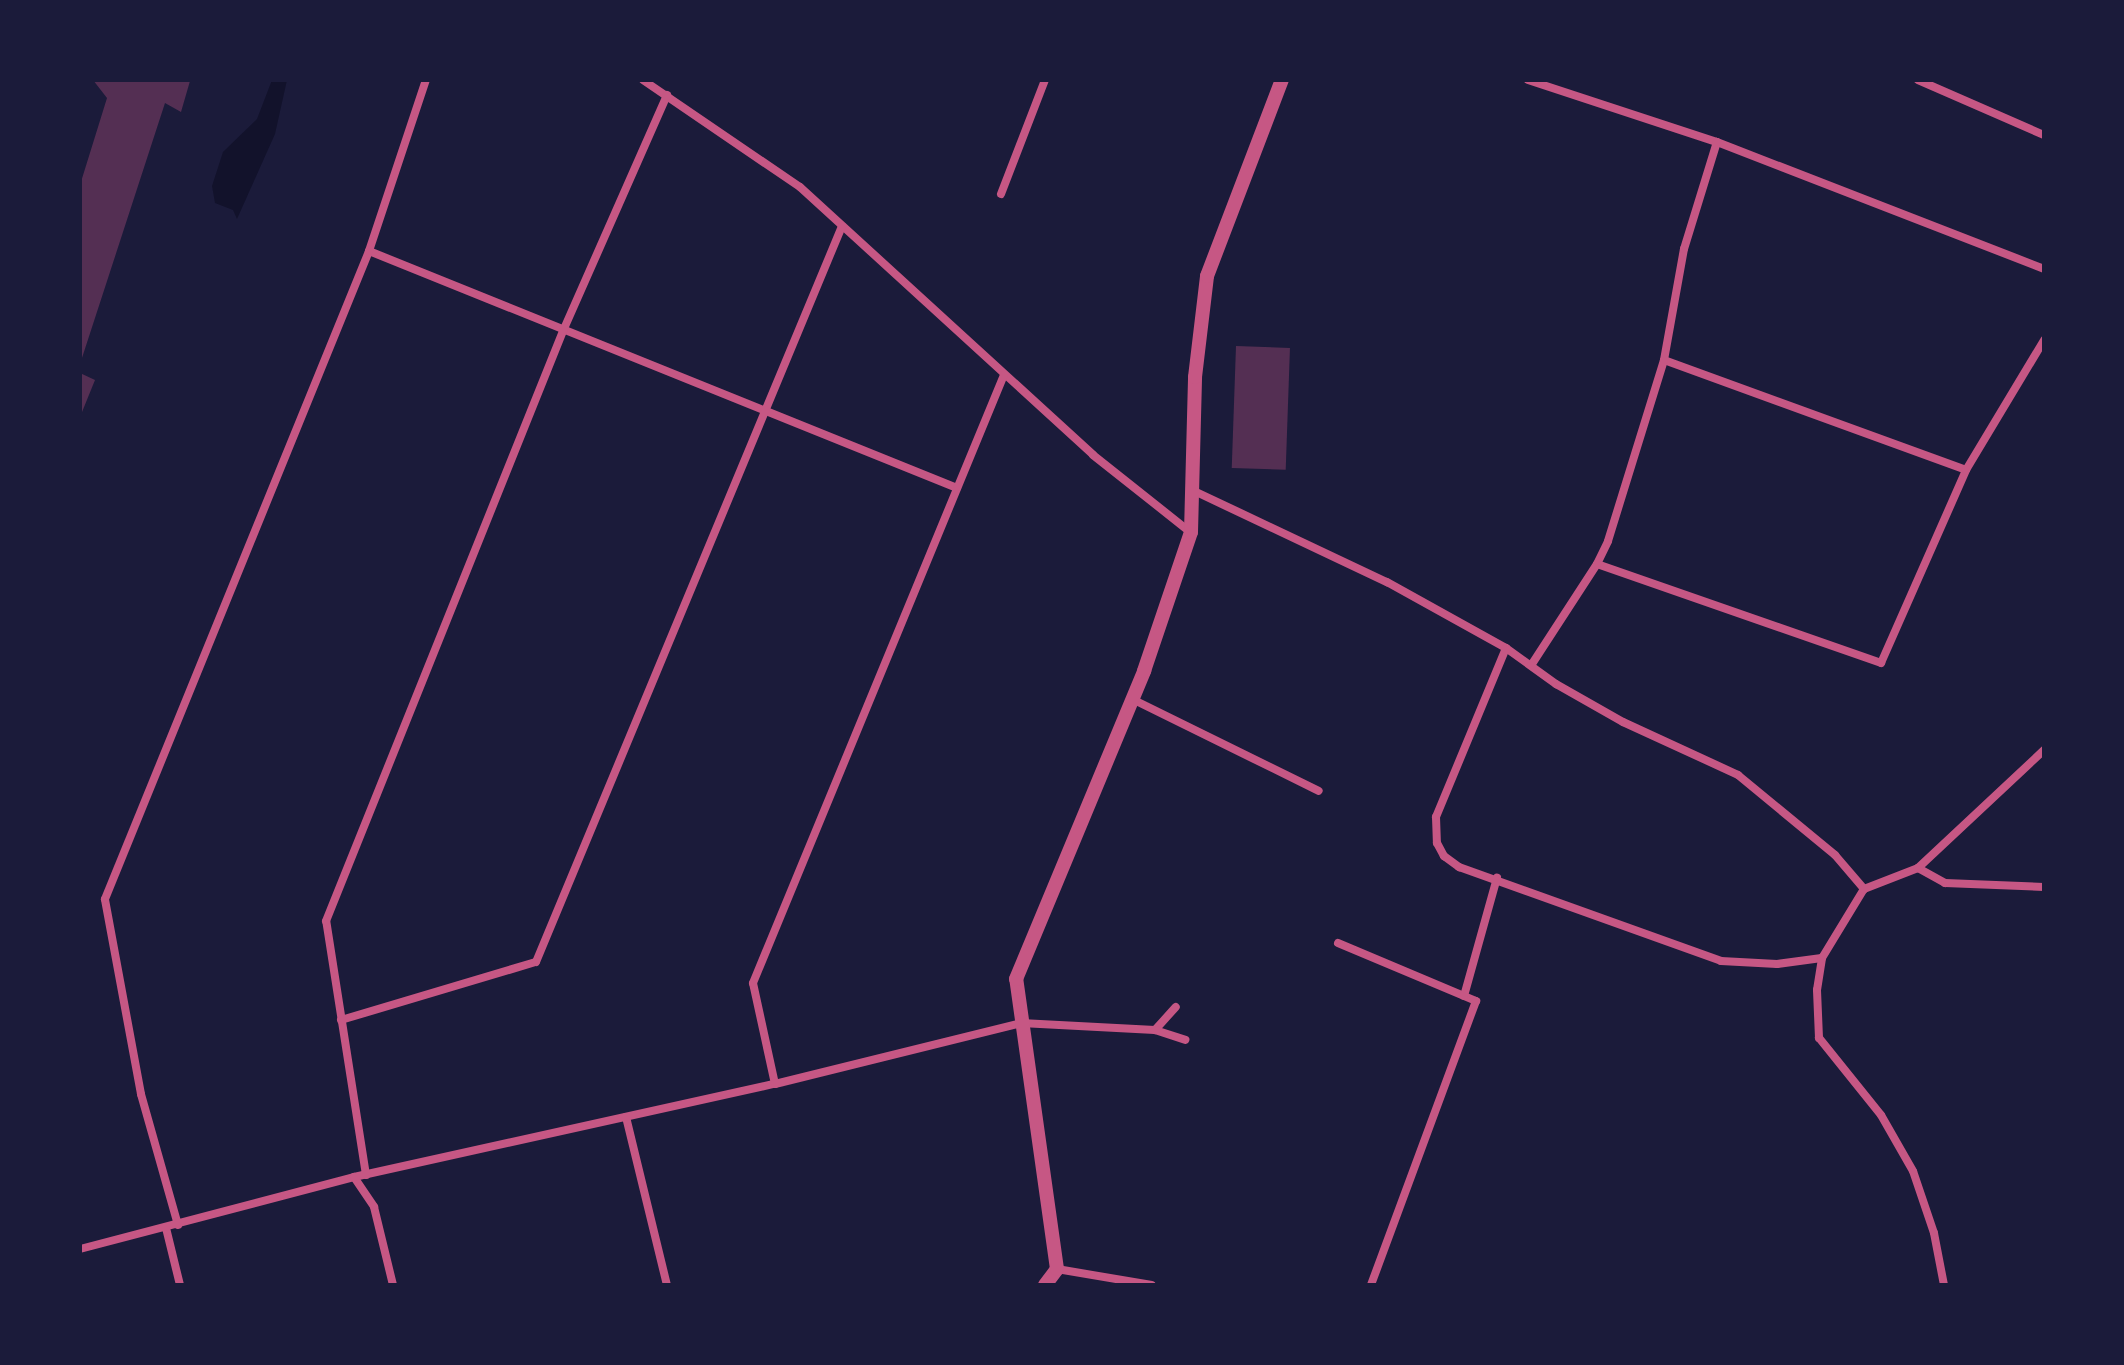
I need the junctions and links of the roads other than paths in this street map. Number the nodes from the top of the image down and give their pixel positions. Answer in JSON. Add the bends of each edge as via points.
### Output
{"nodes":[{"id":1,"x":426,"y":80,"type":"edge"},
{"id":2,"x":643,"y":80,"type":"edge"},
{"id":3,"x":1045,"y":80,"type":"edge"},
{"id":4,"x":1282,"y":80,"type":"edge"},
{"id":5,"x":1528,"y":80,"type":"edge"},
{"id":6,"x":1918,"y":80,"type":"edge"},
{"id":7,"x":667,"y":95,"type":"junction"},
{"id":8,"x":2044,"y":135,"type":"edge"},
{"id":9,"x":1717,"y":142,"type":"junction"},
{"id":10,"x":1001,"y":194,"type":"dead end"},
{"id":11,"x":842,"y":226,"type":"junction"},
{"id":12,"x":369,"y":251,"type":"junction"},
{"id":13,"x":2044,"y":269,"type":"edge"},
{"id":14,"x":563,"y":331,"type":"junction"},
{"id":15,"x":2044,"y":340,"type":"edge"},
{"id":16,"x":1664,"y":360,"type":"junction"},
{"id":17,"x":1004,"y":375,"type":"junction"},
{"id":18,"x":764,"y":413,"type":"junction"},
{"id":19,"x":1966,"y":470,"type":"junction"},
{"id":20,"x":957,"y":488,"type":"junction"},
{"id":21,"x":1192,"y":490,"type":"junction"},
{"id":22,"x":1191,"y":532,"type":"junction"},
{"id":23,"x":1597,"y":564,"type":"junction"},
{"id":24,"x":1506,"y":648,"type":"junction"},
{"id":25,"x":1532,"y":664,"type":"junction"},
{"id":26,"x":1132,"y":699,"type":"junction"},
{"id":27,"x":2044,"y":750,"type":"edge"},
{"id":28,"x":1319,"y":791,"type":"dead end"},
{"id":29,"x":1918,"y":868,"type":"junction"},
{"id":30,"x":1497,"y":878,"type":"junction"},
{"id":31,"x":2044,"y":887,"type":"edge"},
{"id":32,"x":1864,"y":889,"type":"junction"},
{"id":33,"x":1338,"y":943,"type":"dead end"},
{"id":34,"x":1822,"y":958,"type":"junction"},
{"id":35,"x":1464,"y":996,"type":"junction"},
{"id":36,"x":1176,"y":1007,"type":"dead end"},
{"id":37,"x":341,"y":1020,"type":"junction"},
{"id":38,"x":1021,"y":1023,"type":"junction"},
{"id":39,"x":1155,"y":1030,"type":"junction"},
{"id":40,"x":1185,"y":1040,"type":"dead end"},
{"id":41,"x":775,"y":1084,"type":"junction"},
{"id":42,"x":626,"y":1117,"type":"junction"},
{"id":43,"x":366,"y":1175,"type":"junction"},
{"id":44,"x":354,"y":1177,"type":"junction"},
{"id":45,"x":178,"y":1225,"type":"junction"},
{"id":46,"x":166,"y":1228,"type":"junction"},
{"id":47,"x":80,"y":1249,"type":"edge"},
{"id":48,"x":1057,"y":1269,"type":"junction"},
{"id":49,"x":180,"y":1285,"type":"edge"},
{"id":50,"x":393,"y":1285,"type":"edge"},
{"id":51,"x":667,"y":1285,"type":"edge"},
{"id":52,"x":1045,"y":1285,"type":"edge"},
{"id":53,"x":1152,"y":1285,"type":"edge"},
{"id":54,"x":1371,"y":1285,"type":"edge"},
{"id":55,"x":1944,"y":1285,"type":"edge"}],
"edges":[{"from":1,"to":12,"type":"street"},
{"from":2,"to":7,"type":"street"},
{"from":3,"to":10,"type":"street"},
{"from":4,"to":21,"type":"street","via":[[1207,276],[1195,377]]},
{"from":5,"to":9,"type":"street"},
{"from":6,"to":8,"type":"street"},
{"from":7,"to":11,"type":"street","via":[[800,187]]},
{"from":7,"to":14,"type":"street"},
{"from":9,"to":13,"type":"street"},
{"from":9,"to":16,"type":"street","via":[[1684,249]]},
{"from":11,"to":17,"type":"street"},
{"from":11,"to":18,"type":"street"},
{"from":12,"to":14,"type":"street"},
{"from":12,"to":45,"type":"street","via":[[105,899],[141,1094]]},
{"from":14,"to":18,"type":"street"},
{"from":14,"to":37,"type":"street","via":[[326,921]]},
{"from":15,"to":19,"type":"street"},
{"from":16,"to":19,"type":"street"},
{"from":16,"to":23,"type":"street"},
{"from":17,"to":20,"type":"street"},
{"from":17,"to":22,"type":"street","via":[[1093,455]]},
{"from":18,"to":20,"type":"street"},
{"from":18,"to":37,"type":"street","via":[[536,962]]},
{"from":19,"to":23,"type":"street","via":[[1881,663]]},
{"from":20,"to":41,"type":"street","via":[[753,983]]},
{"from":21,"to":22,"type":"street"},
{"from":21,"to":24,"type":"street","via":[[1387,582]]},
{"from":22,"to":26,"type":"street"},
{"from":23,"to":25,"type":"street"},
{"from":24,"to":25,"type":"street"},
{"from":24,"to":30,"type":"street","via":[[1436,817],[1437,843],[1444,856],[1459,867]]},
{"from":25,"to":32,"type":"street","via":[[1623,722],[1738,775],[1835,855]]},
{"from":26,"to":28,"type":"street"},
{"from":26,"to":38,"type":"street","via":[[1016,979]]},
{"from":27,"to":29,"type":"street"},
{"from":29,"to":31,"type":"street","via":[[1945,883]]},
{"from":29,"to":32,"type":"street"},
{"from":30,"to":34,"type":"street","via":[[1721,961],[1777,964]]},
{"from":30,"to":35,"type":"street"},
{"from":32,"to":34,"type":"street"},
{"from":33,"to":35,"type":"street"},
{"from":34,"to":55,"type":"street","via":[[1819,1038],[1881,1115],[1913,1171]]},
{"from":35,"to":54,"type":"street","via":[[1476,1001]]},
{"from":36,"to":39,"type":"street"},
{"from":37,"to":43,"type":"street"},
{"from":38,"to":39,"type":"street"},
{"from":38,"to":41,"type":"street"},
{"from":38,"to":48,"type":"street"},
{"from":39,"to":40,"type":"street"},
{"from":41,"to":42,"type":"street"},
{"from":42,"to":43,"type":"street"},
{"from":42,"to":51,"type":"street"},
{"from":43,"to":44,"type":"street"},
{"from":44,"to":45,"type":"street"},
{"from":44,"to":50,"type":"street","via":[[374,1207]]},
{"from":45,"to":46,"type":"street"},
{"from":46,"to":47,"type":"street"},
{"from":46,"to":49,"type":"street"},
{"from":48,"to":52,"type":"street"},
{"from":48,"to":53,"type":"street"}]}
